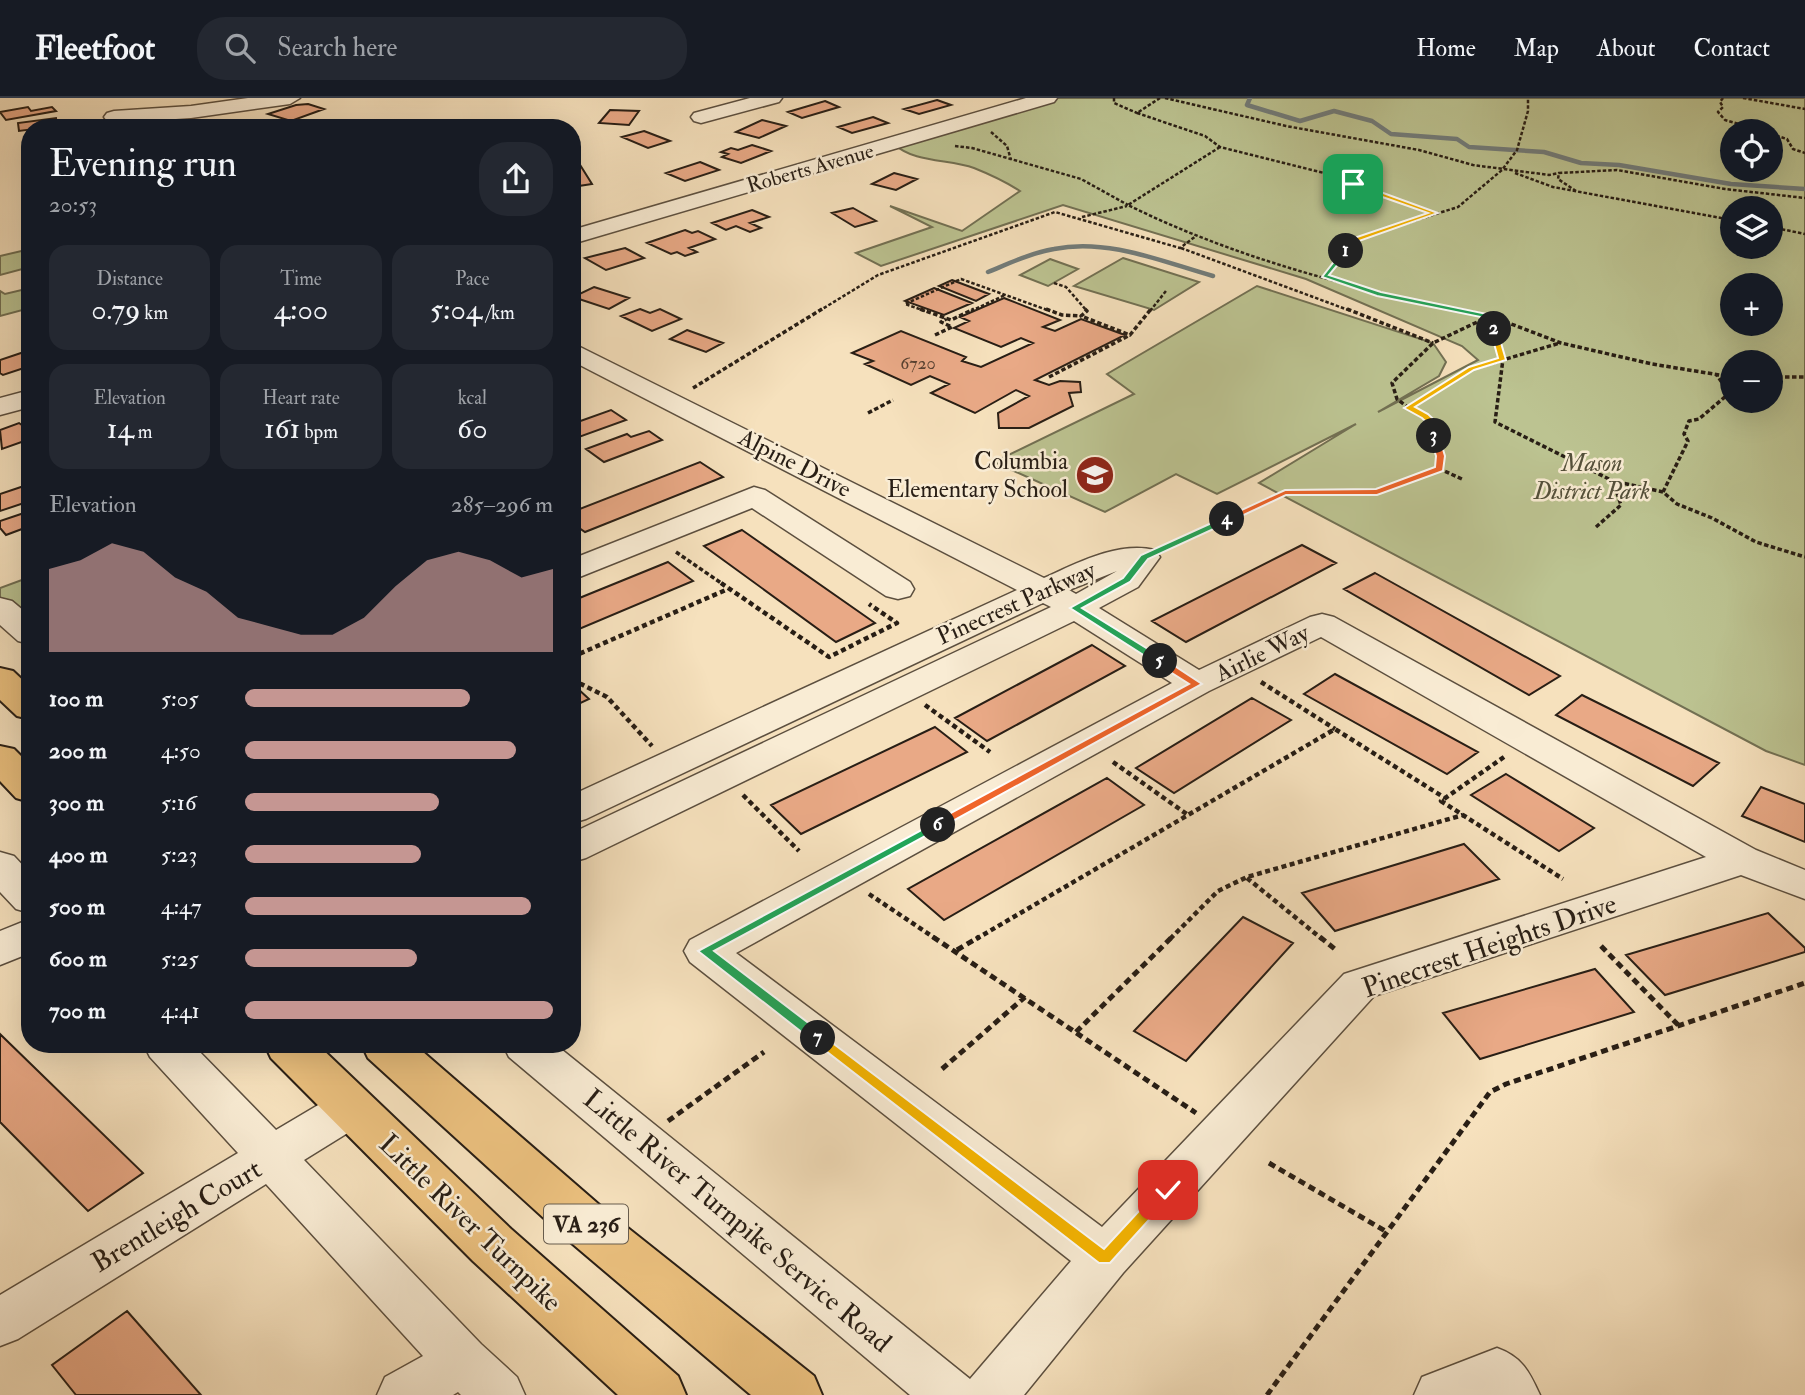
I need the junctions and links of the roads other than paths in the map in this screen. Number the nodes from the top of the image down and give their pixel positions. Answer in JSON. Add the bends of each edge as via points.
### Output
{"nodes":[{"id":1,"x":290,"y":98,"type":"edge"},
{"id":2,"x":772,"y":98,"type":"edge"},
{"id":3,"x":1047,"y":98,"type":"edge"},
{"id":4,"x":117,"y":114,"type":"edge"},
{"id":5,"x":701,"y":117,"type":"dead end"},
{"id":6,"x":581,"y":234,"type":"edge"},
{"id":7,"x":581,"y":356,"type":"edge"},
{"id":8,"x":21,"y":401,"type":"edge"},
{"id":9,"x":0,"y":407,"type":"edge"},
{"id":10,"x":581,"y":565,"type":"edge"},
{"id":11,"x":898,"y":589,"type":"dead end"},
{"id":12,"x":1043,"y":590,"type":"junction"},
{"id":13,"x":0,"y":608,"type":"edge"},
{"id":14,"x":1075,"y":608,"type":"junction"},
{"id":15,"x":21,"y":626,"type":"edge"},
{"id":16,"x":0,"y":679,"type":"edge"},
{"id":17,"x":1197,"y":684,"type":"junction"},
{"id":18,"x":21,"y":699,"type":"edge"},
{"id":19,"x":0,"y":758,"type":"edge"},
{"id":20,"x":21,"y":780,"type":"edge"},
{"id":21,"x":581,"y":806,"type":"edge"},
{"id":22,"x":581,"y":845,"type":"edge"},
{"id":23,"x":1742,"y":860,"type":"junction"},
{"id":24,"x":0,"y":866,"type":"edge"},
{"id":25,"x":1805,"y":886,"type":"edge"},
{"id":26,"x":21,"y":889,"type":"edge"},
{"id":27,"x":21,"y":939,"type":"edge"},
{"id":28,"x":0,"y":950,"type":"edge"},
{"id":29,"x":174,"y":1053,"type":"edge"},
{"id":30,"x":296,"y":1053,"type":"edge"},
{"id":31,"x":394,"y":1053,"type":"edge"},
{"id":32,"x":535,"y":1053,"type":"edge"},
{"id":33,"x":351,"y":1108,"type":"junction"},
{"id":34,"x":271,"y":1157,"type":"junction"},
{"id":35,"x":1105,"y":1258,"type":"junction"},
{"id":36,"x":0,"y":1323,"type":"edge"},
{"id":37,"x":480,"y":1378,"type":"edge"},
{"id":38,"x":404,"y":1395,"type":"edge"},
{"id":39,"x":657,"y":1395,"type":"edge"},
{"id":40,"x":794,"y":1395,"type":"edge"},
{"id":41,"x":950,"y":1395,"type":"edge"},
{"id":42,"x":990,"y":1395,"type":"edge"},
{"id":43,"x":1441,"y":1395,"type":"edge"},
{"id":44,"x":1513,"y":1395,"type":"edge"}],
"edges":[{"from":1,"to":4,"type":"street","via":[[201,111]]},
{"from":2,"to":5,"type":"street"},
{"from":3,"to":6,"type":"street","name":"Roberts Avenue"},
{"from":7,"to":12,"type":"street","name":"Alpine Drive"},
{"from":8,"to":9,"type":"street"},
{"from":10,"to":11,"type":"street","via":[[754,496]]},
{"from":12,"to":14,"type":"street","name":"Alpine Drive"},
{"from":12,"to":14,"type":"street","name":"Pinecrest Parkway","via":[[1101,564],[1144,557],[1127,580]]},
{"from":12,"to":21,"type":"street","name":"Pinecrest Parkway"},
{"from":13,"to":15,"type":"street"},
{"from":14,"to":17,"type":"street","name":"Alpine Drive"},
{"from":14,"to":22,"type":"street","name":"Pinecrest Parkway"},
{"from":16,"to":18,"type":"main road"},
{"from":17,"to":23,"type":"street","name":"Airlie Way","via":[[1322,624]]},
{"from":17,"to":35,"type":"street","name":"Airlie Way","via":[[705,951]]},
{"from":19,"to":20,"type":"main road"},
{"from":23,"to":25,"type":"street"},
{"from":23,"to":35,"type":"street","name":"Pinecrest Heights Drive","via":[[1359,985]]},
{"from":24,"to":26,"type":"street"},
{"from":27,"to":28,"type":"street"},
{"from":29,"to":34,"type":"street"},
{"from":30,"to":33,"type":"main road","name":"Little River Turnpike","number":"VA 236"},
{"from":31,"to":40,"type":"main road","number":"VA 236","via":[[511,1160]]},
{"from":32,"to":41,"type":"street","name":"Little River Turnpike Service Road"},
{"from":33,"to":34,"type":"street","name":"Brentleigh Court"},
{"from":33,"to":39,"type":"main road","name":"Little River Turnpike","number":"VA 236"},
{"from":34,"to":36,"type":"street","name":"Brentleigh Court"},
{"from":34,"to":37,"type":"street"},
{"from":35,"to":42,"type":"street","name":"Pinecrest Heights Drive"},
{"from":37,"to":38,"type":"street"},
{"from":43,"to":44,"type":"street","via":[[1497,1372]]}]}
